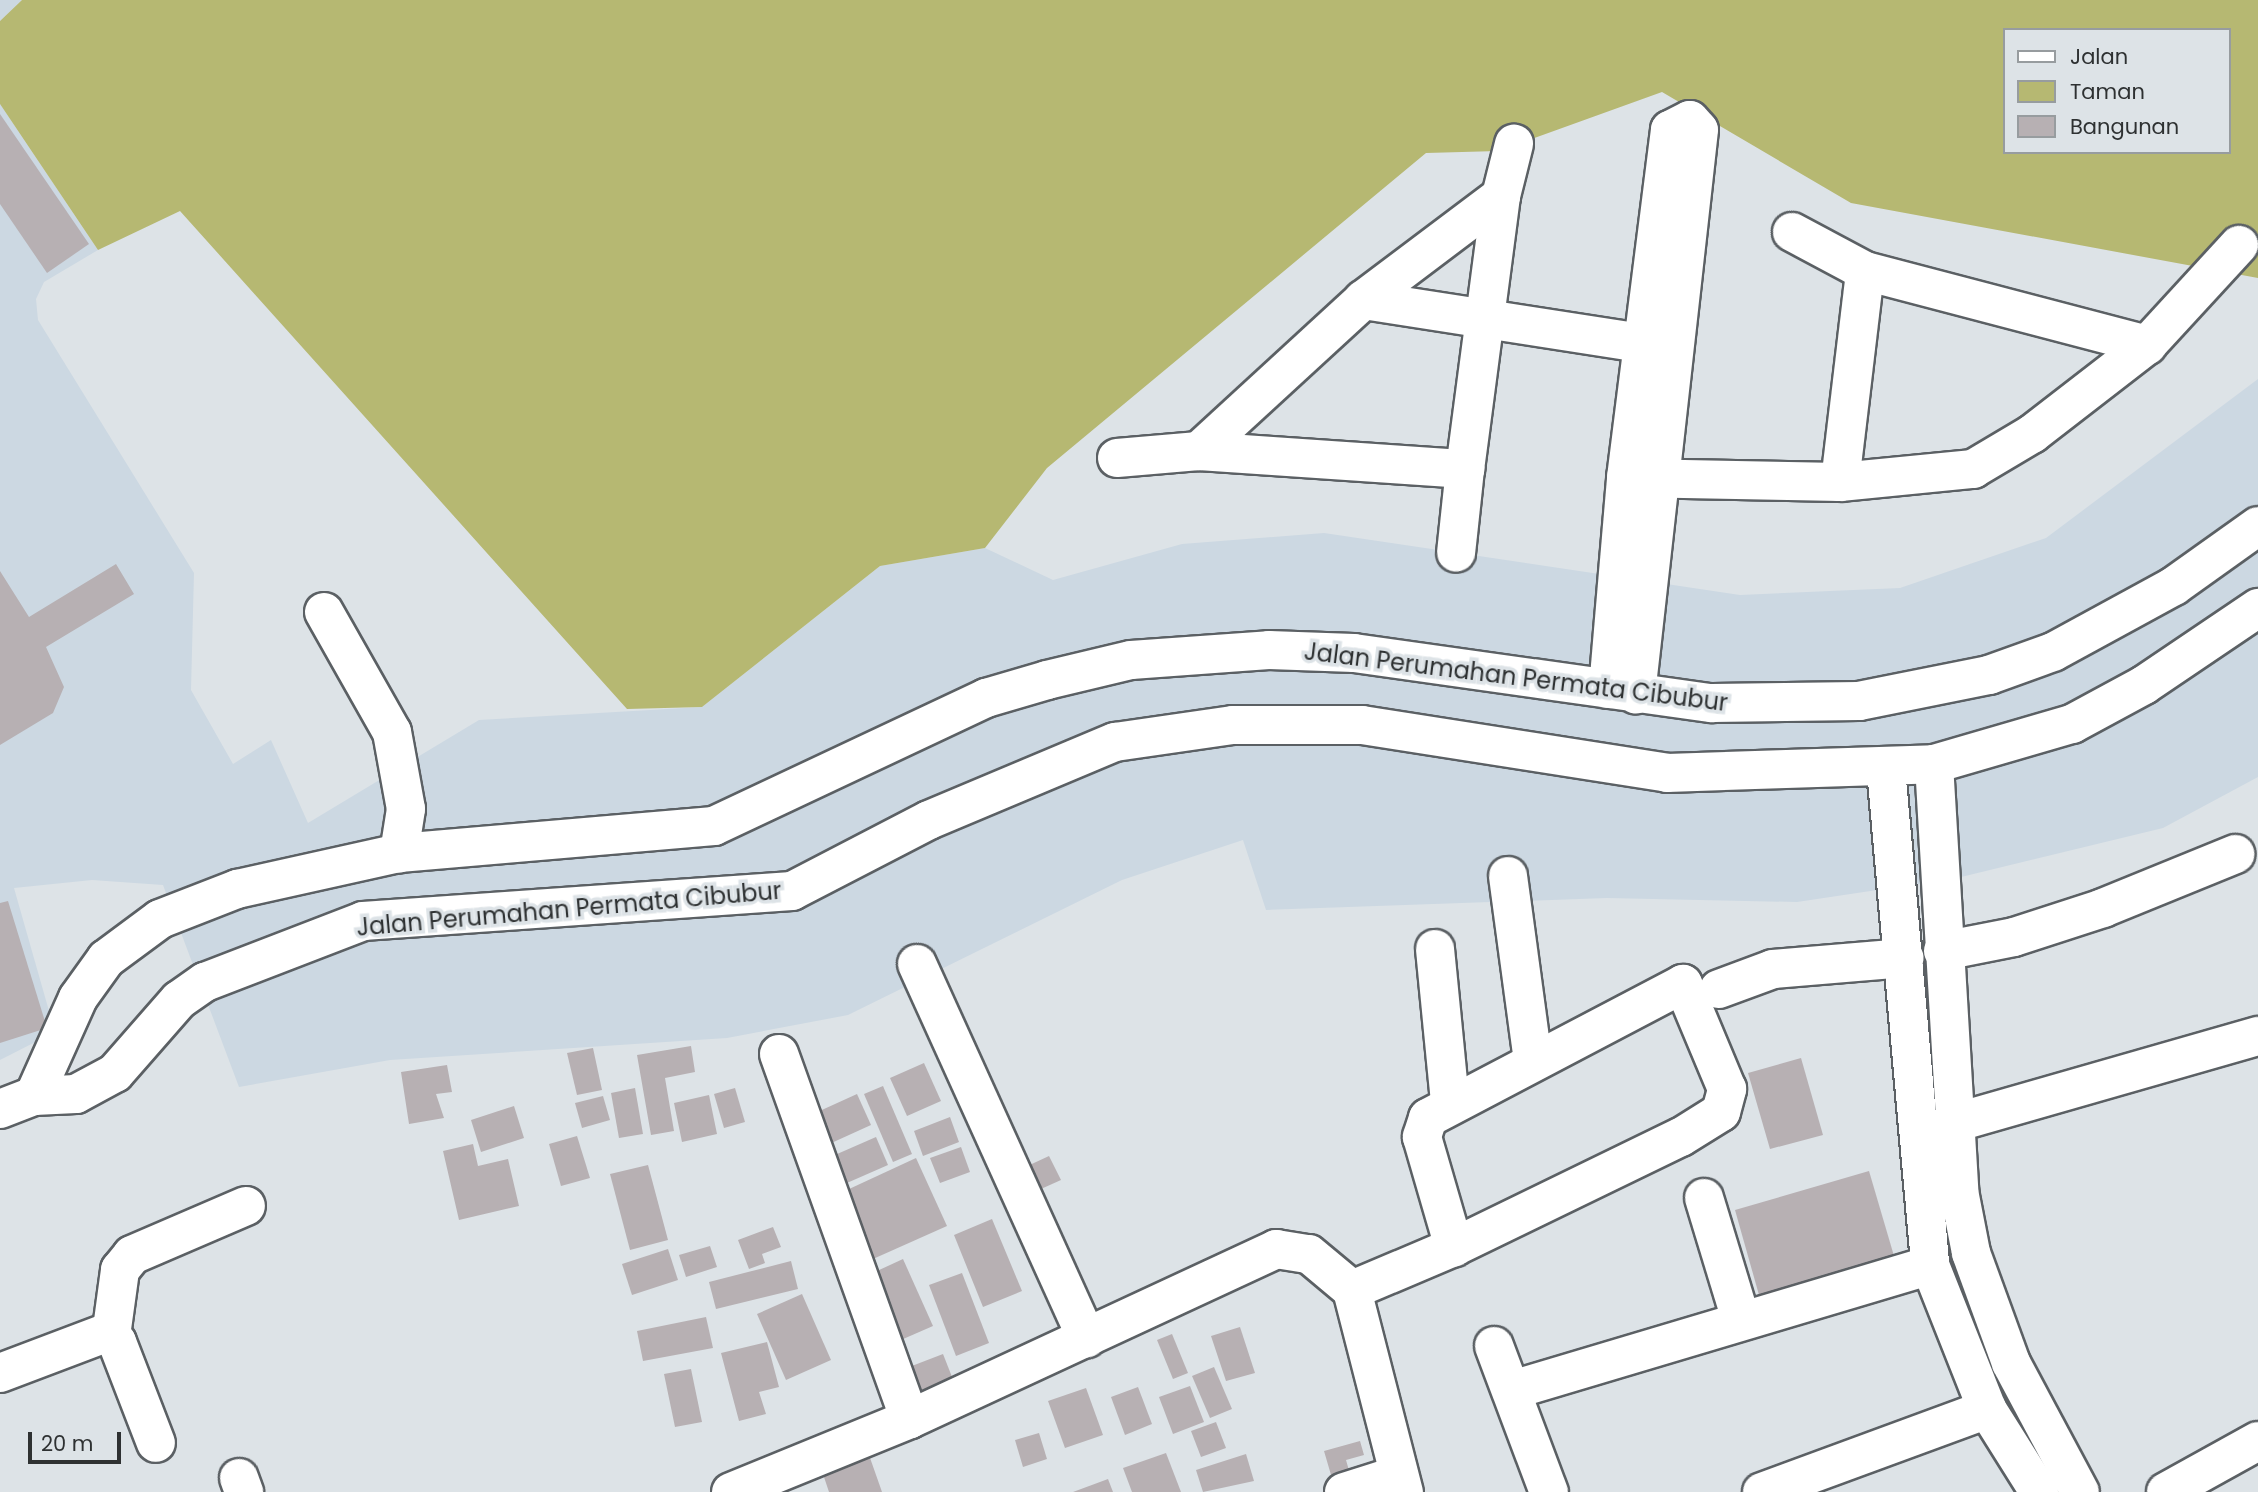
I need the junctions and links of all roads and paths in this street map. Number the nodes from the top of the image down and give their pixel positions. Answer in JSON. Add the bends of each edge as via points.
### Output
{"nodes":[{"id":1,"x":1514,"y":144,"type":"dead end"},
{"id":2,"x":1501,"y":196,"type":"junction"},
{"id":3,"x":1792,"y":232,"type":"dead end"},
{"id":4,"x":2239,"y":245,"type":"dead end"},
{"id":5,"x":1866,"y":271,"type":"junction"},
{"id":6,"x":1363,"y":300,"type":"junction"},
{"id":7,"x":1484,"y":320,"type":"junction"},
{"id":8,"x":2147,"y":345,"type":"junction"},
{"id":9,"x":1199,"y":451,"type":"junction"},
{"id":10,"x":1117,"y":458,"type":"dead end"},
{"id":11,"x":1465,"y":469,"type":"junction"},
{"id":12,"x":1641,"y":479,"type":"junction"},
{"id":13,"x":1840,"y":482,"type":"junction"},
{"id":14,"x":2258,"y":526,"type":"edge"},
{"id":15,"x":1456,"y":553,"type":"dead end"},
{"id":16,"x":2258,"y":608,"type":"edge"},
{"id":17,"x":324,"y":612,"type":"dead end"},
{"id":18,"x":1622,"y":691,"type":"junction"},
{"id":19,"x":1934,"y":764,"type":"junction"},
{"id":20,"x":1886,"y":769,"type":"junction"},
{"id":21,"x":399,"y":853,"type":"junction"},
{"id":22,"x":2235,"y":854,"type":"dead end"},
{"id":23,"x":1507,"y":876,"type":"dead end"},
{"id":24,"x":1435,"y":949,"type":"dead end"},
{"id":25,"x":1943,"y":951,"type":"junction"},
{"id":26,"x":1905,"y":958,"type":"junction"},
{"id":27,"x":917,"y":964,"type":"dead end"},
{"id":28,"x":1719,"y":989,"type":"dead end"},
{"id":29,"x":2258,"y":1036,"type":"edge"},
{"id":30,"x":779,"y":1055,"type":"dead end"},
{"id":31,"x":1534,"y":1060,"type":"junction"},
{"id":32,"x":1450,"y":1102,"type":"junction"},
{"id":33,"x":17,"y":1103,"type":"edge"},
{"id":34,"x":1954,"y":1123,"type":"junction"},
{"id":35,"x":1704,"y":1198,"type":"dead end"},
{"id":36,"x":246,"y":1206,"type":"dead end"},
{"id":37,"x":1454,"y":1247,"type":"junction"},
{"id":38,"x":1930,"y":1265,"type":"junction"},
{"id":39,"x":1352,"y":1290,"type":"junction"},
{"id":40,"x":1741,"y":1321,"type":"junction"},
{"id":41,"x":111,"y":1336,"type":"junction"},
{"id":42,"x":1087,"y":1338,"type":"junction"},
{"id":43,"x":1494,"y":1346,"type":"dead end"},
{"id":44,"x":0,"y":1373,"type":"edge"},
{"id":45,"x":1512,"y":1390,"type":"junction"},
{"id":46,"x":1987,"y":1409,"type":"junction"},
{"id":47,"x":910,"y":1419,"type":"junction"},
{"id":48,"x":2258,"y":1441,"type":"edge"},
{"id":49,"x":156,"y":1443,"type":"dead end"},
{"id":50,"x":1401,"y":1483,"type":"edge"},
{"id":51,"x":731,"y":1492,"type":"edge"},
{"id":52,"x":1344,"y":1492,"type":"edge"},
{"id":53,"x":1549,"y":1492,"type":"edge"},
{"id":54,"x":1762,"y":1492,"type":"edge"},
{"id":55,"x":2039,"y":1492,"type":"edge"},
{"id":56,"x":2080,"y":1492,"type":"edge"},
{"id":57,"x":2166,"y":1492,"type":"edge"}],
"edges":[{"from":1,"to":2,"type":"street"},
{"from":2,"to":6,"type":"street"},
{"from":2,"to":7,"type":"street"},
{"from":3,"to":5,"type":"street"},
{"from":4,"to":8,"type":"street"},
{"from":5,"to":8,"type":"street"},
{"from":5,"to":13,"type":"street"},
{"from":6,"to":7,"type":"street"},
{"from":6,"to":9,"type":"street"},
{"from":7,"to":11,"type":"street"},
{"from":7,"to":12,"type":"street","via":[[1659,346]]},
{"from":8,"to":13,"type":"street","via":[[2032,434],[1973,469]]},
{"from":9,"to":10,"type":"street"},
{"from":9,"to":11,"type":"street"},
{"from":11,"to":15,"type":"street"},
{"from":12,"to":13,"type":"street"},
{"from":12,"to":18,"type":"street"},
{"from":14,"to":18,"type":"street","name":"Jalan Perumahan Permata Cibubur","via":[[2203,568],[2102,628],[1989,675],[1859,701],[1783,705]]},
{"from":16,"to":19,"type":"street","name":"Jalan Perumahan Permata Cibubur","via":[[2144,685],[2072,724]]},
{"from":17,"to":21,"type":"street","via":[[391,732],[406,809]]},
{"from":18,"to":21,"type":"street","name":"Jalan Perumahan Permata Cibubur","via":[[1354,653],[1269,650],[1131,660],[986,698],[714,826]]},
{"from":19,"to":20,"type":"street","name":"Jalan Perumahan Permata Cibubur"},
{"from":19,"to":25,"type":"street"},
{"from":20,"to":26,"type":"street"},
{"from":20,"to":33,"type":"street","name":"Jalan Perumahan Permata Cibubur","via":[[1667,773],[1362,725],[1233,724],[1115,742],[929,820],[792,891],[363,921],[205,982],[179,1000],[115,1073],[76,1094]]},
{"from":21,"to":33,"type":"street","name":"Jalan Perumahan Permata Cibubur","via":[[237,889],[160,919],[99,969]]},
{"from":22,"to":25,"type":"street","via":[[2103,908],[2014,937]]},
{"from":23,"to":31,"type":"street"},
{"from":24,"to":32,"type":"street"},
{"from":25,"to":34,"type":"street"},
{"from":26,"to":28,"type":"street","via":[[1773,969]]},
{"from":26,"to":38,"type":"street"},
{"from":27,"to":42,"type":"street"},
{"from":29,"to":34,"type":"street"},
{"from":30,"to":47,"type":"street"},
{"from":31,"to":32,"type":"street"},
{"from":31,"to":37,"type":"street","via":[[1683,984],[1727,1088],[1726,1101],[1710,1121],[1681,1137]]},
{"from":32,"to":37,"type":"street","via":[[1428,1118],[1422,1137]]},
{"from":34,"to":56,"type":"street","via":[[1959,1191],[1991,1314],[2041,1427]]},
{"from":35,"to":40,"type":"street"},
{"from":36,"to":41,"type":"street","via":[[132,1255],[120,1270]]},
{"from":37,"to":39,"type":"street"},
{"from":38,"to":40,"type":"street"},
{"from":38,"to":46,"type":"street"},
{"from":39,"to":42,"type":"street","via":[[1310,1254],[1276,1249]]},
{"from":39,"to":50,"type":"street"},
{"from":40,"to":45,"type":"street"},
{"from":41,"to":44,"type":"street","via":[[102,1333]]},
{"from":41,"to":49,"type":"street"},
{"from":42,"to":47,"type":"street"},
{"from":43,"to":45,"type":"street"},
{"from":45,"to":53,"type":"street"},
{"from":46,"to":54,"type":"street"},
{"from":46,"to":55,"type":"street"},
{"from":47,"to":51,"type":"street"},
{"from":48,"to":57,"type":"street"},
{"from":50,"to":52,"type":"street"}]}
